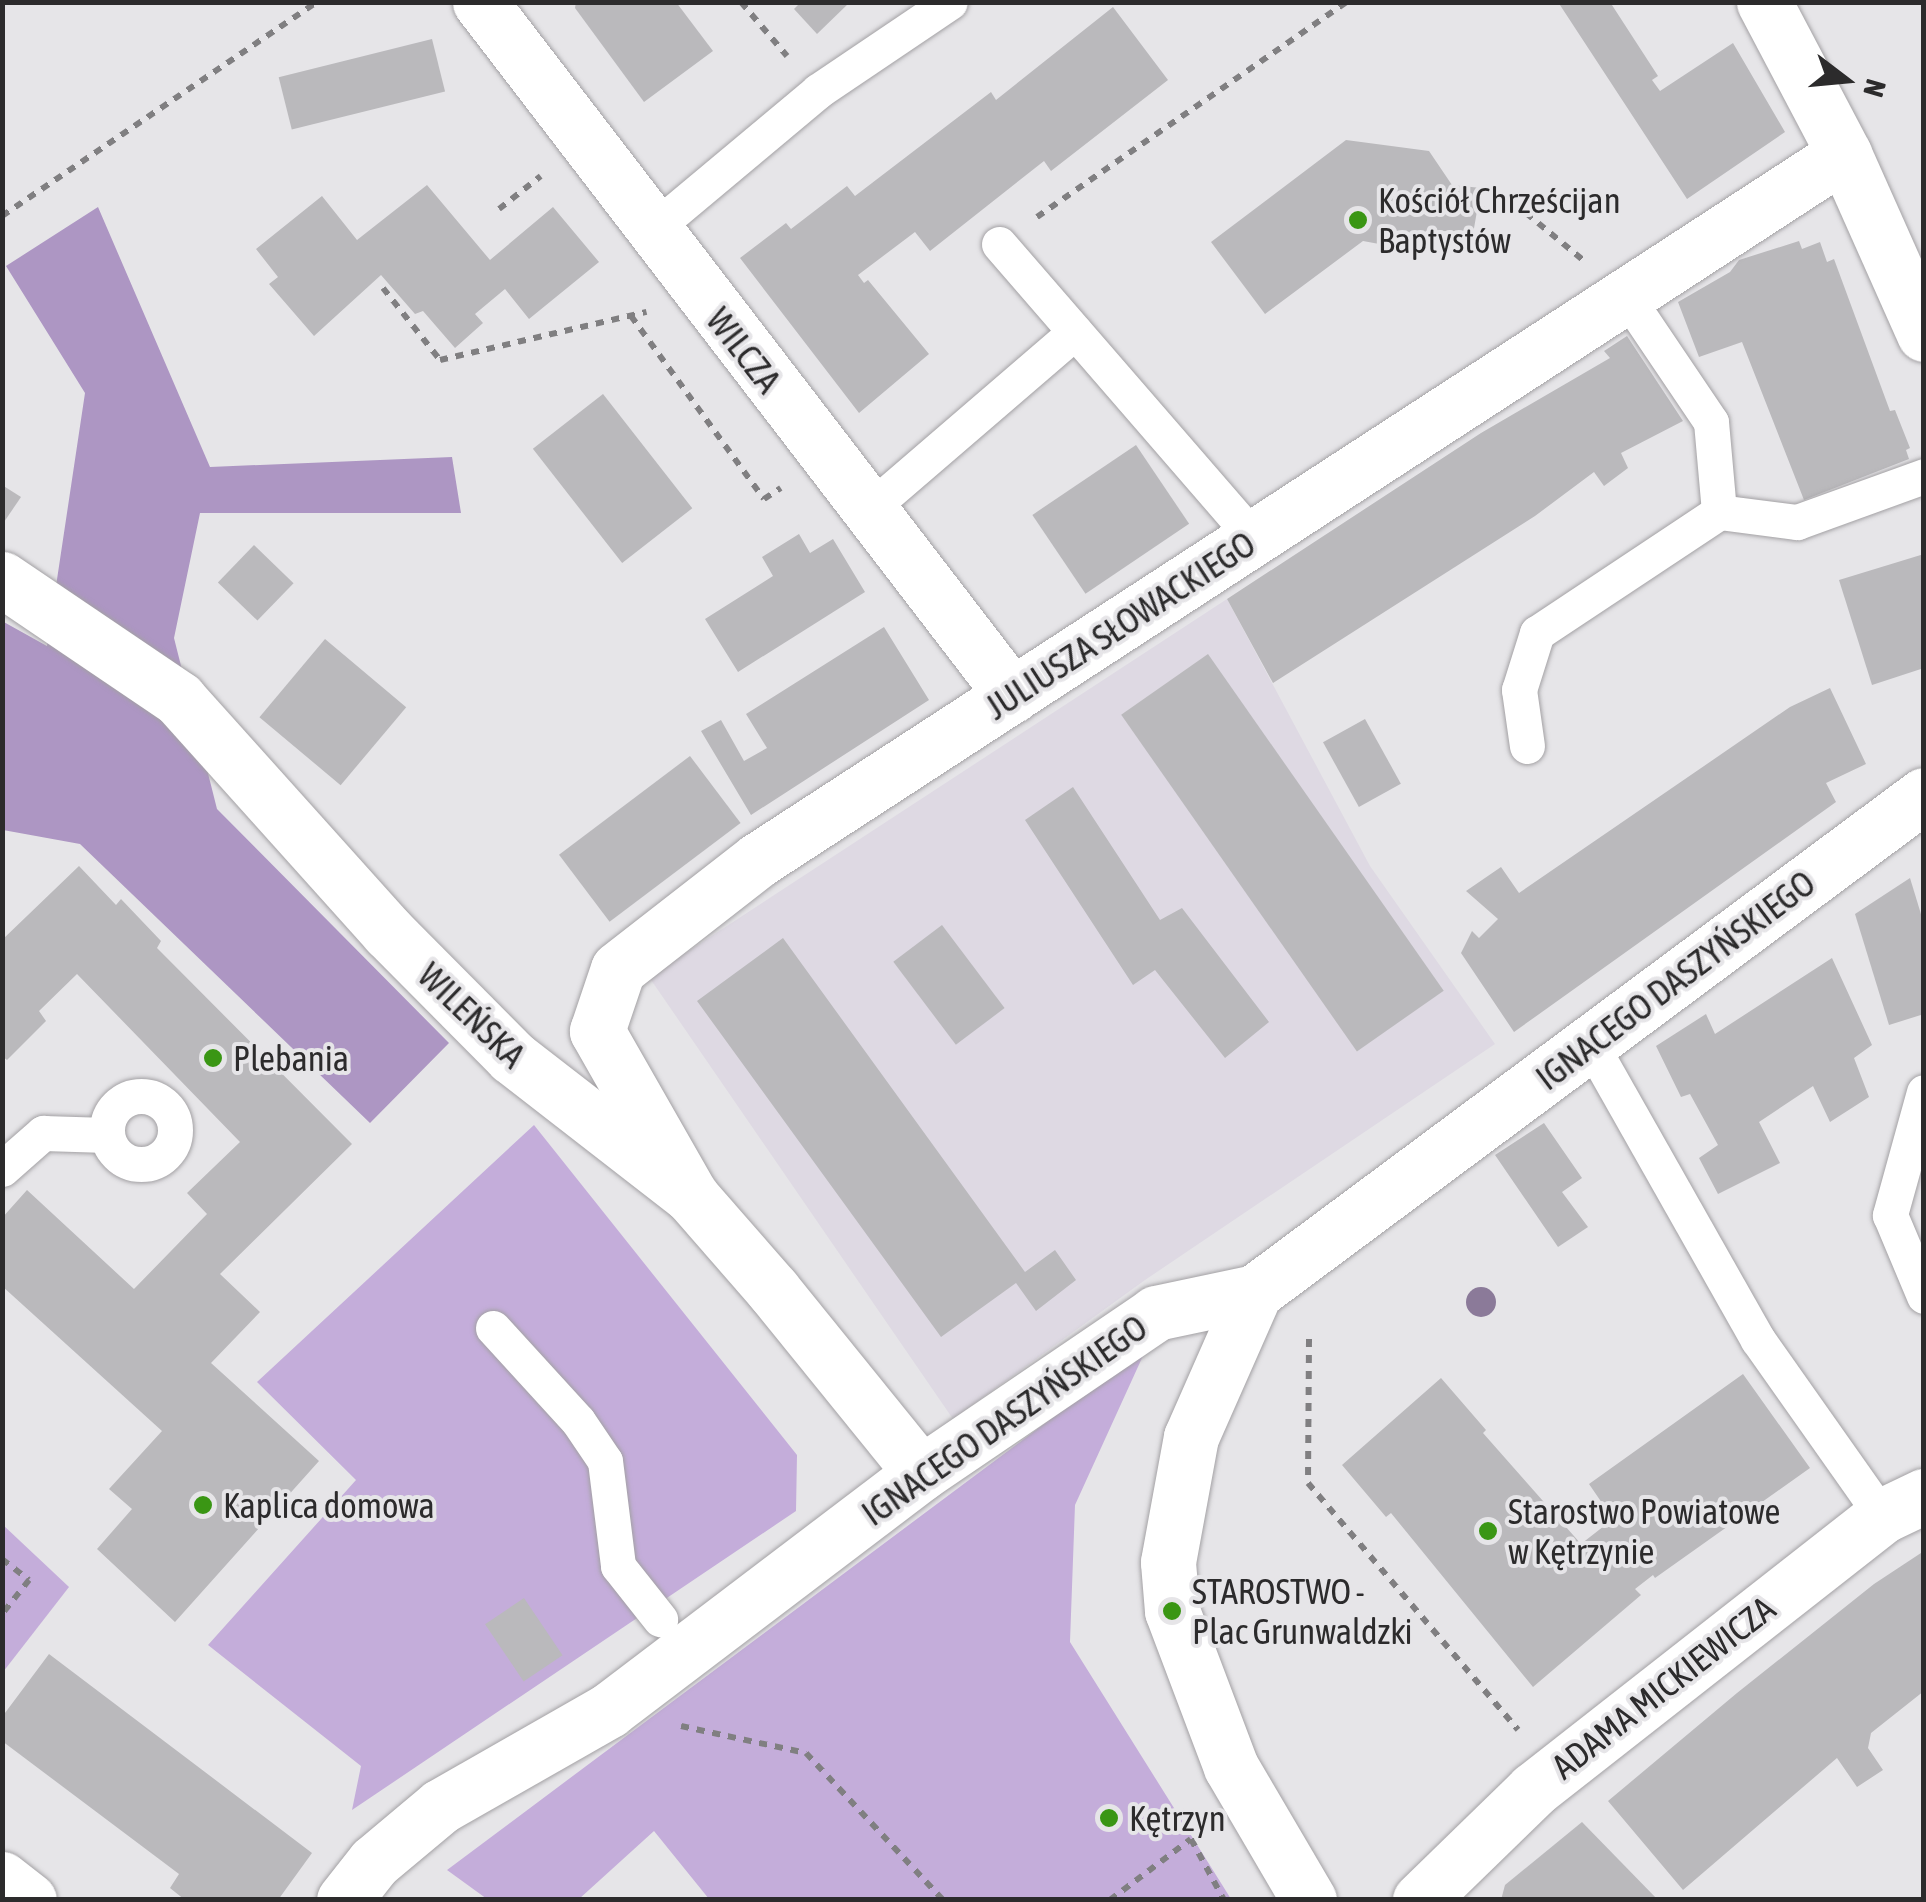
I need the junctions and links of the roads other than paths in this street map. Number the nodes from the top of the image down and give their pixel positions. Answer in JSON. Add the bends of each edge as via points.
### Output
{"nodes":[{"id":1,"x":480,"y":2,"type":"edge"},
{"id":2,"x":950,"y":2,"type":"edge"},
{"id":3,"x":1764,"y":2,"type":"edge"},
{"id":4,"x":1844,"y":154,"type":"junction"},
{"id":5,"x":652,"y":230,"type":"junction"},
{"id":6,"x":999,"y":244,"type":"road end"},
{"id":7,"x":1607,"y":280,"type":"junction"},
{"id":8,"x":1076,"y":332,"type":"junction"},
{"id":9,"x":1924,"y":334,"type":"edge"},
{"id":10,"x":1924,"y":476,"type":"edge"},
{"id":11,"x":868,"y":510,"type":"junction"},
{"id":12,"x":1719,"y":512,"type":"junction"},
{"id":13,"x":1254,"y":538,"type":"junction"},
{"id":14,"x":2,"y":579,"type":"edge"},
{"id":15,"x":1012,"y":696,"type":"junction"},
{"id":16,"x":1526,"y":746,"type":"dead end"},
{"id":17,"x":1924,"y":795,"type":"edge"},
{"id":18,"x":1590,"y":1043,"type":"junction"},
{"id":19,"x":1924,"y":1092,"type":"edge"},
{"id":20,"x":107,"y":1136,"type":"dead end"},
{"id":21,"x":2,"y":1169,"type":"edge"},
{"id":22,"x":691,"y":1196,"type":"junction"},
{"id":23,"x":1255,"y":1292,"type":"junction"},
{"id":24,"x":1924,"y":1296,"type":"edge"},
{"id":25,"x":494,"y":1328,"type":"dead end"},
{"id":26,"x":920,"y":1473,"type":"junction"},
{"id":27,"x":1903,"y":1506,"type":"edge"},
{"id":28,"x":660,"y":1619,"type":"dead end"},
{"id":29,"x":2,"y":1879,"type":"edge"},
{"id":30,"x":28,"y":1900,"type":"edge"},
{"id":31,"x":344,"y":1900,"type":"edge"},
{"id":32,"x":1308,"y":1900,"type":"edge"},
{"id":33,"x":1420,"y":1900,"type":"edge"}],
"edges":[{"from":1,"to":5,"type":"street","name":"WILCZA"},
{"from":2,"to":5,"type":"lane","via":[[818,91]]},
{"from":3,"to":4,"type":"street"},
{"from":4,"to":7,"type":"street","name":"JULIUSZA SŁOWACKIEGO"},
{"from":4,"to":9,"type":"street"},
{"from":5,"to":11,"type":"street","name":"WILCZA"},
{"from":6,"to":8,"type":"lane"},
{"from":7,"to":12,"type":"lane","via":[[1711,422]]},
{"from":7,"to":13,"type":"street","name":"JULIUSZA SŁOWACKIEGO"},
{"from":8,"to":11,"type":"lane"},
{"from":8,"to":13,"type":"lane"},
{"from":10,"to":12,"type":"lane","via":[[1797,522]]},
{"from":11,"to":15,"type":"street","name":"WILCZA"},
{"from":12,"to":16,"type":"lane","via":[[1538,633],[1519,690]]},
{"from":13,"to":15,"type":"street","name":"JULIUSZA SŁOWACKIEGO"},
{"from":14,"to":22,"type":"street","name":"WILEŃSKA","via":[[179,699],[388,932],[512,1057]]},
{"from":15,"to":22,"type":"street","name":"JULIUSZA SŁOWACKIEGO","via":[[758,860],[618,969],[598,1031]]},
{"from":17,"to":18,"type":"street","name":"IGNACEGO DASZYŃSKIEGO"},
{"from":18,"to":23,"type":"street","name":"IGNACEGO DASZYŃSKIEGO"},
{"from":18,"to":27,"type":"lane","via":[[1758,1340]]},
{"from":19,"to":24,"type":"lane","via":[[1890,1215]]},
{"from":20,"to":21,"type":"lane","via":[[42,1132]]},
{"from":22,"to":26,"type":"street","name":"WILEŃSKA"},
{"from":23,"to":26,"type":"street","name":"IGNACEGO DASZYŃSKIEGO","via":[[1156,1313]]},
{"from":23,"to":32,"type":"street","via":[[1191,1437],[1168,1562],[1172,1610],[1231,1767]]},
{"from":25,"to":28,"type":"lane","via":[[605,1461],[618,1566]]},
{"from":26,"to":31,"type":"street","name":"IGNACEGO DASZYŃSKIEGO","via":[[610,1710],[441,1806],[374,1862]]},
{"from":27,"to":33,"type":"street","name":"ADAMA MICKIEWICZA","via":[[1554,1773]]},
{"from":29,"to":30,"type":"street"}]}
